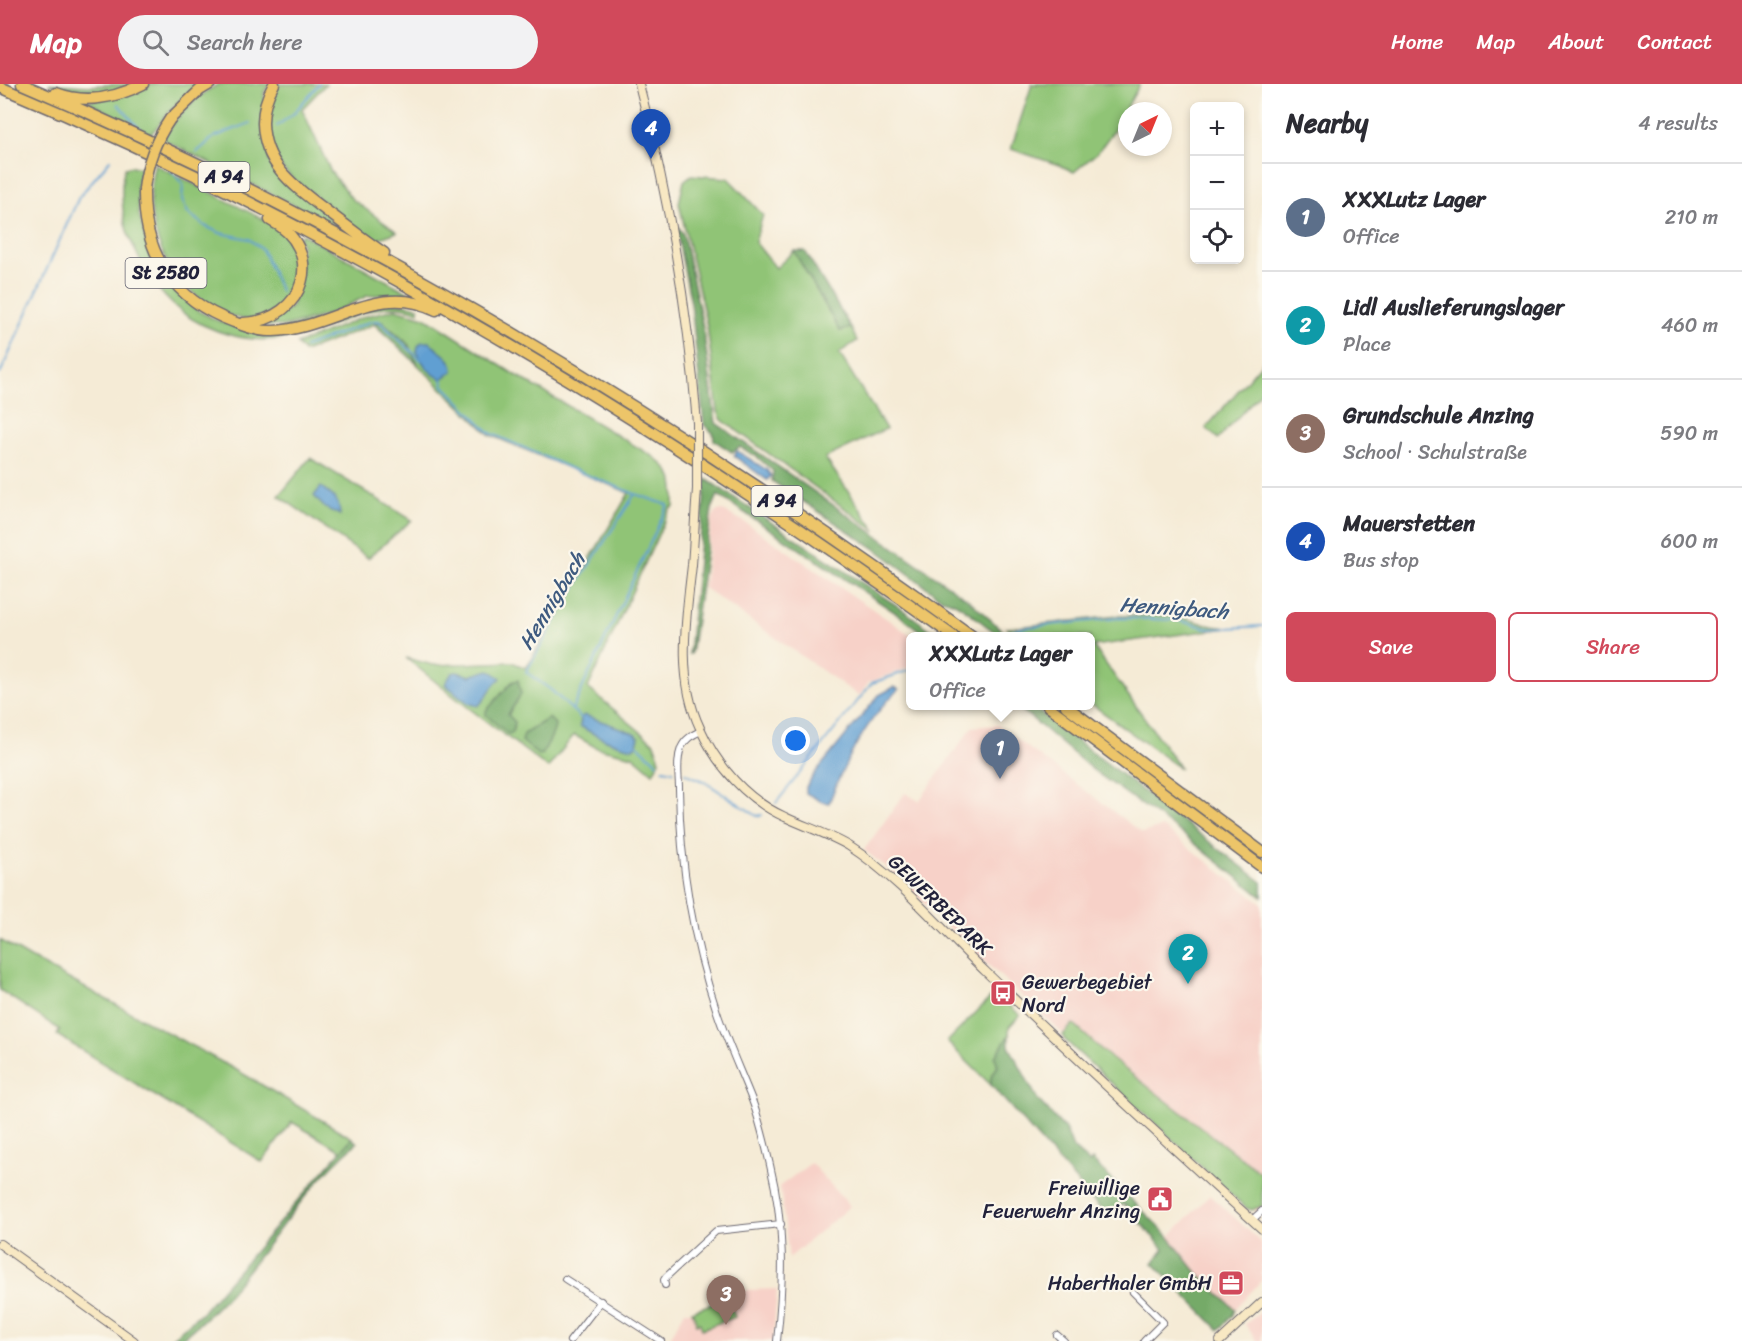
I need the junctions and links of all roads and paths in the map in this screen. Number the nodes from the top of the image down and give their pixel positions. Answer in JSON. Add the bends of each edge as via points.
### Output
{"nodes":[{"id":1,"x":143,"y":84,"type":"edge"},
{"id":2,"x":210,"y":84,"type":"edge"},
{"id":3,"x":274,"y":84,"type":"edge"},
{"id":4,"x":639,"y":84,"type":"edge"},
{"id":5,"x":25,"y":85,"type":"edge"},
{"id":6,"x":0,"y":87,"type":"edge"},
{"id":7,"x":244,"y":200,"type":"junction"},
{"id":8,"x":414,"y":277,"type":"junction"},
{"id":9,"x":464,"y":318,"type":"junction"},
{"id":10,"x":237,"y":324,"type":"junction"},
{"id":11,"x":947,"y":632,"type":"edge"},
{"id":12,"x":966,"y":632,"type":"edge"},
{"id":13,"x":1055,"y":710,"type":"edge"},
{"id":14,"x":1073,"y":710,"type":"edge"},
{"id":15,"x":701,"y":731,"type":"junction"},
{"id":16,"x":1262,"y":852,"type":"edge"},
{"id":17,"x":1262,"y":867,"type":"edge"},
{"id":18,"x":1262,"y":1211,"type":"edge"},
{"id":19,"x":1252,"y":1220,"type":"junction"},
{"id":20,"x":781,"y":1224,"type":"junction"},
{"id":21,"x":1262,"y":1229,"type":"edge"},
{"id":22,"x":0,"y":1244,"type":"edge"},
{"id":23,"x":565,"y":1279,"type":"dead end"},
{"id":24,"x":665,"y":1285,"type":"dead end"},
{"id":25,"x":1133,"y":1292,"type":"dead end"},
{"id":26,"x":601,"y":1301,"type":"junction"},
{"id":27,"x":1262,"y":1302,"type":"edge"},
{"id":28,"x":1057,"y":1335,"type":"dead end"},
{"id":29,"x":134,"y":1341,"type":"edge"},
{"id":30,"x":570,"y":1341,"type":"edge"},
{"id":31,"x":661,"y":1341,"type":"edge"},
{"id":32,"x":777,"y":1341,"type":"edge"},
{"id":33,"x":1064,"y":1341,"type":"edge"},
{"id":34,"x":1144,"y":1341,"type":"edge"},
{"id":35,"x":1220,"y":1341,"type":"edge"}],
"edges":[{"from":1,"to":5,"type":"highway","via":[[121,94],[94,99],[64,96]]},
{"from":2,"to":10,"type":"highway","number":"St 2580","bridge":true,"via":[[170,118],[153,148],[144,189],[146,225],[167,274],[191,299]]},
{"from":3,"to":8,"type":"highway","via":[[266,104],[264,131],[271,158],[280,171]]},
{"from":4,"to":15,"type":"street","name":"GEWERBEPARK","bridge":true,"via":[[659,166],[690,342],[697,423],[697,489],[684,645],[688,689]]},
{"from":5,"to":8,"type":"highway","number":"A 94","via":[[205,168]]},
{"from":6,"to":7,"type":"highway","number":"A 94"},
{"from":7,"to":9,"type":"highway","number":"A 94"},
{"from":7,"to":10,"type":"highway","via":[[255,213],[292,238],[301,255],[303,273],[297,294],[283,311],[266,320]]},
{"from":8,"to":12,"type":"highway","number":"A 94","via":[[694,445]]},
{"from":9,"to":10,"type":"highway","via":[[425,304],[391,299],[304,327],[272,331]]},
{"from":9,"to":11,"type":"highway","number":"A 94","via":[[703,465]]},
{"from":13,"to":17,"type":"highway"},
{"from":14,"to":16,"type":"highway"},
{"from":15,"to":19,"type":"street","name":"GEWERBEPARK","via":[[724,768],[748,793],[782,816],[849,846],[879,868]]},
{"from":15,"to":20,"type":"street","via":[[684,742],[679,756],[680,824],[687,880],[709,986],[758,1120]]},
{"from":18,"to":19,"type":"street"},
{"from":19,"to":21,"type":"street","name":"GEWERBEPARK"},
{"from":20,"to":24,"type":"street","via":[[711,1233],[666,1277]]},
{"from":20,"to":32,"type":"street","via":[[784,1266]]},
{"from":22,"to":29,"type":"street"},
{"from":23,"to":26,"type":"street"},
{"from":25,"to":34,"type":"street","via":[[1163,1322]]},
{"from":26,"to":30,"type":"street"},
{"from":26,"to":31,"type":"street"},
{"from":27,"to":35,"type":"street"},
{"from":28,"to":33,"type":"street"}]}
